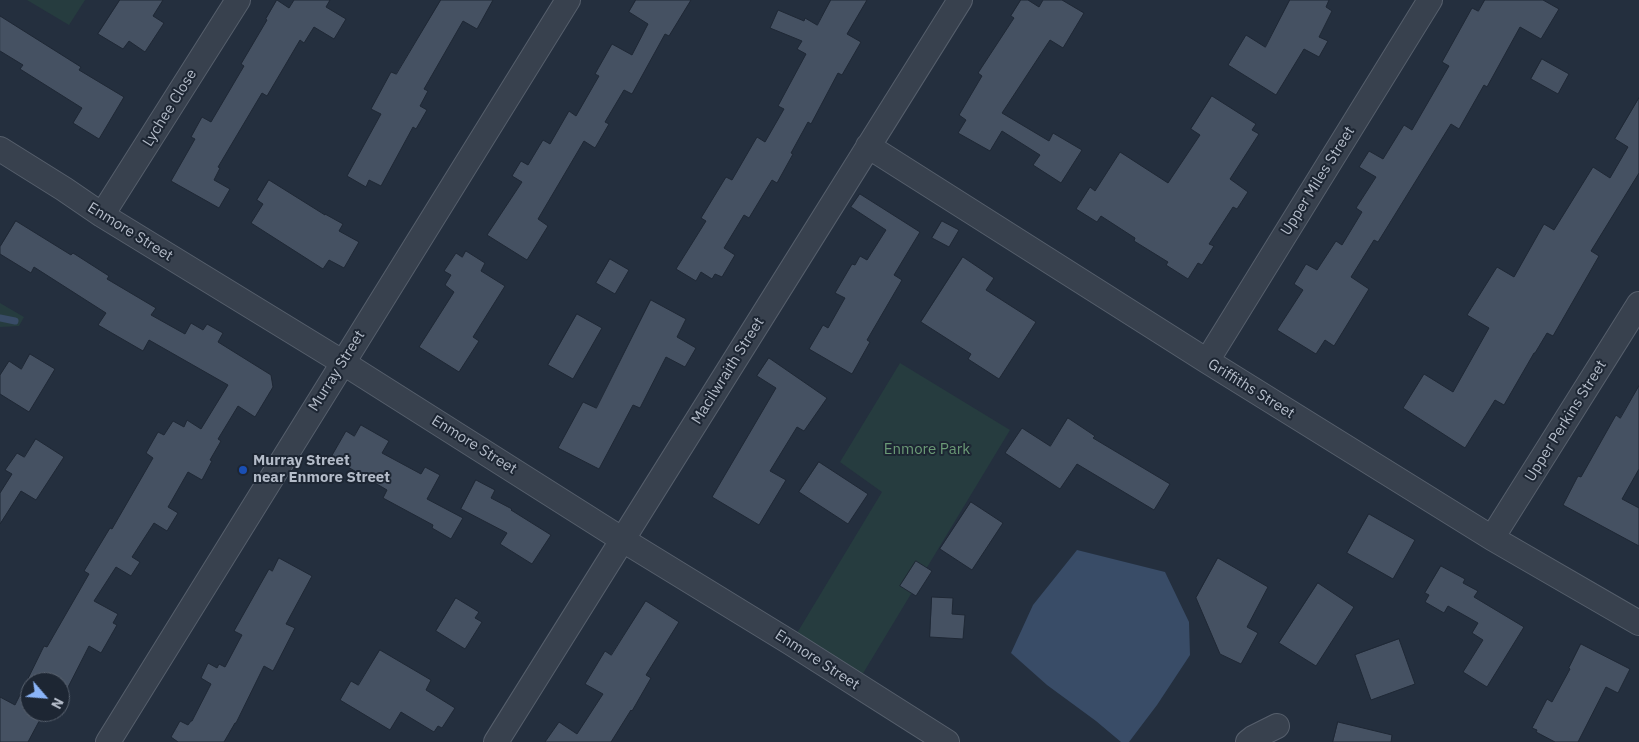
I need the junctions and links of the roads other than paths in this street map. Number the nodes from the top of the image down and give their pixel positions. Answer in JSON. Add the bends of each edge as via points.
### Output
{"nodes":[{"id":1,"x":238,"y":0,"type":"edge"},
{"id":2,"x":568,"y":0,"type":"edge"},
{"id":3,"x":960,"y":0,"type":"edge"},
{"id":4,"x":1430,"y":0,"type":"edge"},
{"id":5,"x":868,"y":146,"type":"junction"},
{"id":6,"x":0,"y":149,"type":"edge"},
{"id":7,"x":102,"y":215,"type":"junction"},
{"id":8,"x":1639,"y":304,"type":"edge"},
{"id":9,"x":342,"y":362,"type":"junction"},
{"id":10,"x":1207,"y":362,"type":"junction"},
{"id":11,"x":1492,"y":538,"type":"junction"},
{"id":12,"x":622,"y":540,"type":"junction"},
{"id":13,"x":1639,"y":622,"type":"edge"},
{"id":14,"x":1277,"y":726,"type":"dead end"},
{"id":15,"x":108,"y":742,"type":"edge"},
{"id":16,"x":496,"y":742,"type":"edge"},
{"id":17,"x":947,"y":742,"type":"edge"},
{"id":18,"x":1248,"y":742,"type":"edge"}],
"edges":[{"from":1,"to":7,"type":"street","name":"Lychee Close"},
{"from":2,"to":9,"type":"street","name":"Murray Street"},
{"from":3,"to":5,"type":"street","name":"Macilwraith Street"},
{"from":4,"to":10,"type":"street","name":"Upper Miles Street"},
{"from":5,"to":10,"type":"street","name":"Griffiths Street"},
{"from":5,"to":12,"type":"street","name":"Macilwraith Street"},
{"from":6,"to":7,"type":"street","name":"Enmore Street"},
{"from":7,"to":9,"type":"street","name":"Enmore Street"},
{"from":8,"to":11,"type":"street","name":"Upper Perkins Street"},
{"from":9,"to":12,"type":"street","name":"Enmore Street"},
{"from":9,"to":15,"type":"street","name":"Murray Street"},
{"from":10,"to":11,"type":"street","name":"Griffiths Street"},
{"from":11,"to":13,"type":"street","name":"Griffiths Street"},
{"from":12,"to":16,"type":"street","name":"Macilwraith Street"},
{"from":12,"to":17,"type":"street","name":"Enmore Street"},
{"from":14,"to":18,"type":"street"}]}
